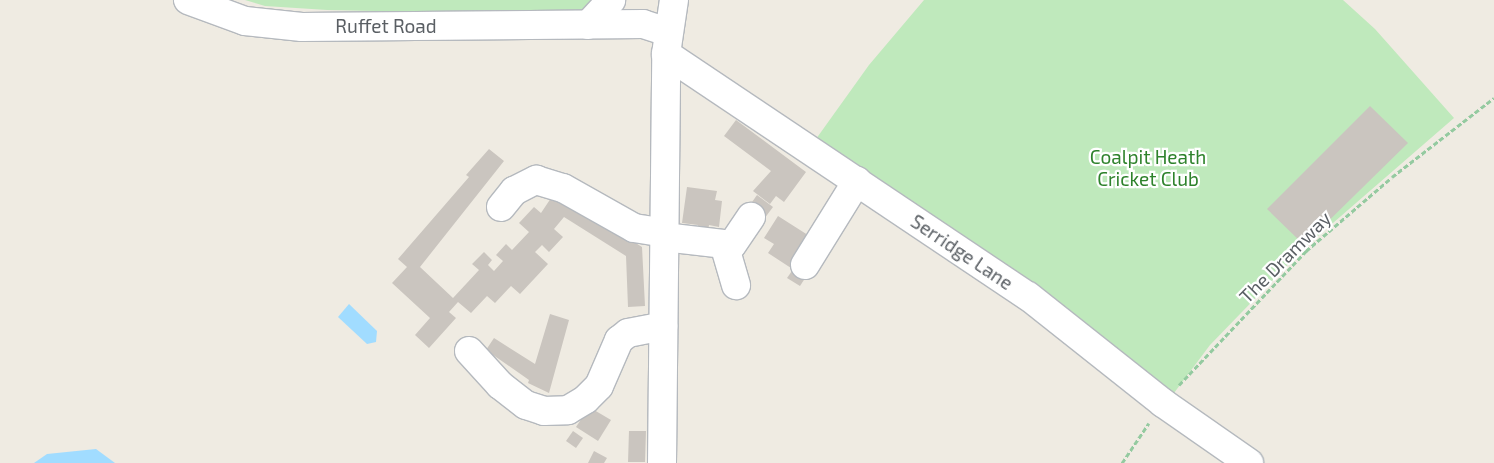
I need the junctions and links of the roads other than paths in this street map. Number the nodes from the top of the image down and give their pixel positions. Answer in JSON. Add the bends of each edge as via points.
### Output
{"nodes":[{"id":1,"x":188,"y":0,"type":"edge"},
{"id":2,"x":611,"y":0,"type":"edge"},
{"id":3,"x":674,"y":0,"type":"edge"},
{"id":4,"x":588,"y":25,"type":"junction"},
{"id":5,"x":667,"y":43,"type":"junction"},
{"id":6,"x":857,"y":181,"type":"junction"},
{"id":7,"x":501,"y":207,"type":"dead end"},
{"id":8,"x":752,"y":217,"type":"dead end"},
{"id":9,"x":664,"y":235,"type":"junction"},
{"id":10,"x":724,"y":244,"type":"junction"},
{"id":11,"x":805,"y":265,"type":"dead end"},
{"id":12,"x":736,"y":285,"type":"dead end"},
{"id":13,"x":663,"y":326,"type":"junction"},
{"id":14,"x":469,"y":351,"type":"dead end"},
{"id":15,"x":662,"y":463,"type":"edge"},
{"id":16,"x":1249,"y":463,"type":"edge"}],
"edges":[{"from":1,"to":4,"type":"street","name":"Ruffet Road","via":[[245,21],[302,27]]},
{"from":2,"to":4,"type":"street"},
{"from":3,"to":5,"type":"street"},
{"from":4,"to":5,"type":"street","name":"Ruffet Road","via":[[643,24]]},
{"from":5,"to":6,"type":"street","name":"Serridge Lane"},
{"from":5,"to":9,"type":"street"},
{"from":6,"to":11,"type":"street"},
{"from":6,"to":16,"type":"street","name":"Serridge Lane","via":[[1028,296],[1163,403]]},
{"from":7,"to":9,"type":"street","via":[[514,191],[536,180],[563,188],[634,228]]},
{"from":8,"to":10,"type":"street","via":[[732,245]]},
{"from":9,"to":10,"type":"street"},
{"from":9,"to":13,"type":"street"},
{"from":10,"to":12,"type":"street"},
{"from":13,"to":14,"type":"street","via":[[628,333],[619,340],[599,386],[568,410],[544,411],[526,405],[500,385]]},
{"from":13,"to":15,"type":"street"}]}
